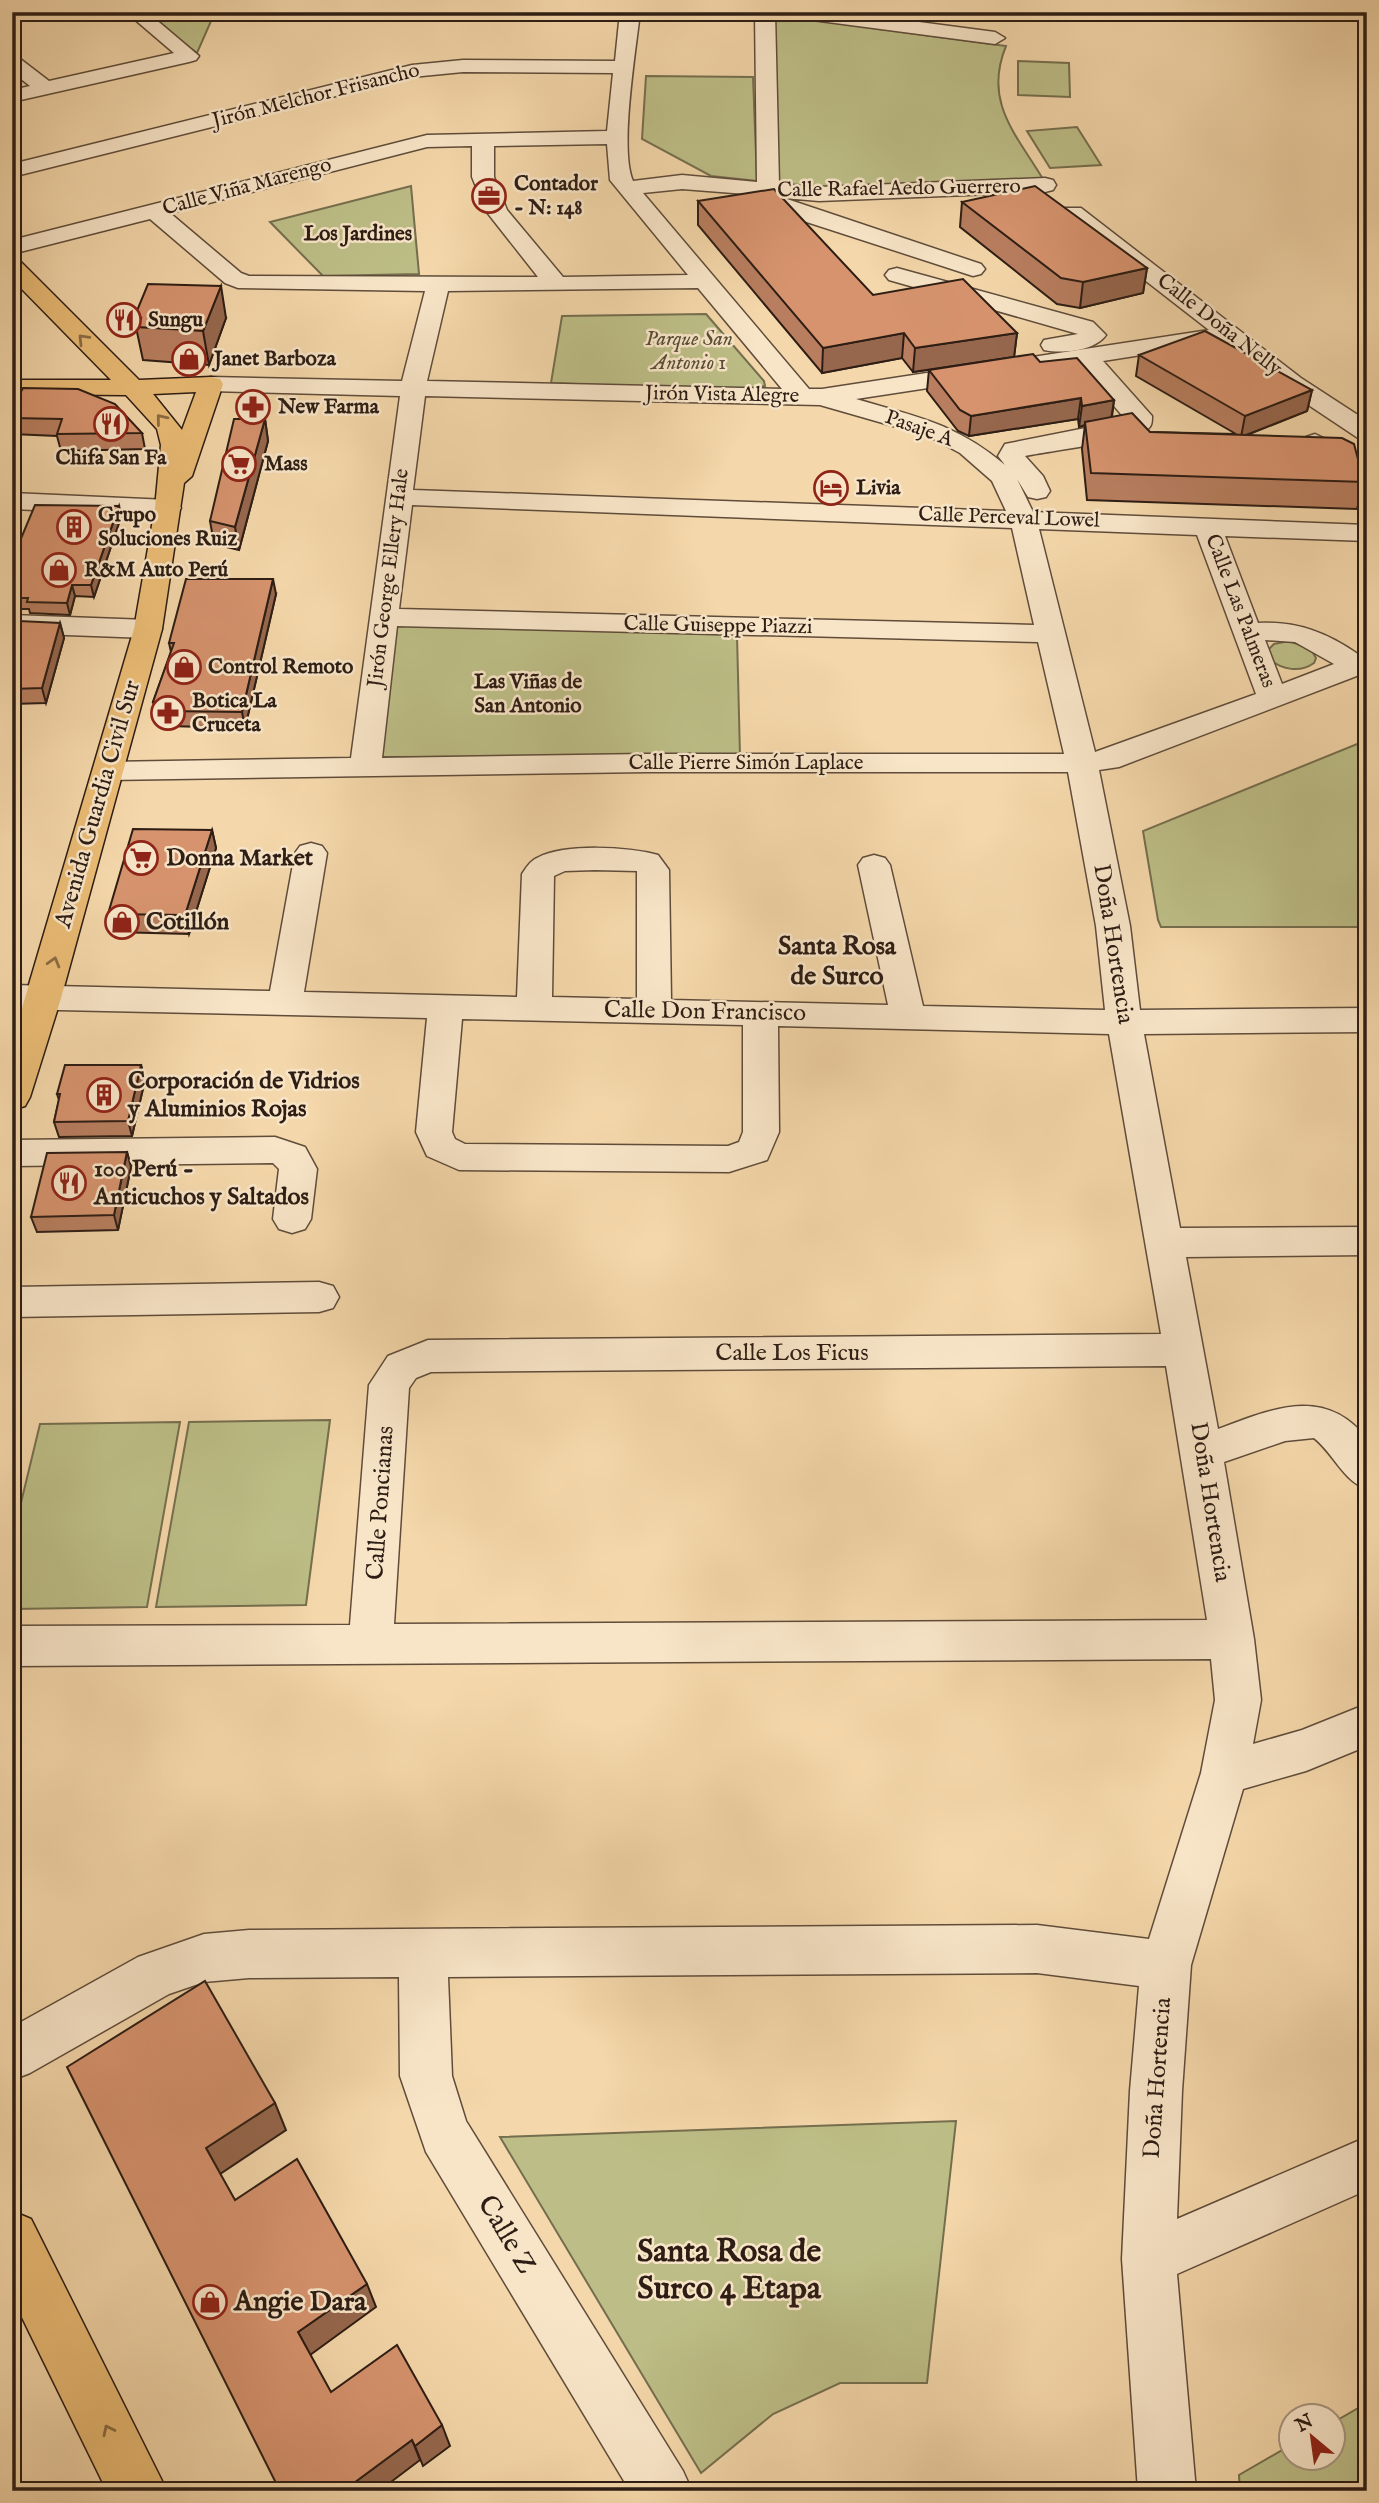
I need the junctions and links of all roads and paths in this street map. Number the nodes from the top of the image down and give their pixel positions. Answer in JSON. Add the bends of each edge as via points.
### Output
{"nodes":[{"id":1,"x":135,"y":12,"type":"edge"},
{"id":2,"x":630,"y":12,"type":"edge"},
{"id":3,"x":765,"y":12,"type":"edge"},
{"id":4,"x":797,"y":12,"type":"edge"},
{"id":5,"x":948,"y":12,"type":"edge"},
{"id":6,"x":823,"y":14,"type":"edge"},
{"id":7,"x":933,"y":30,"type":"junction"},
{"id":8,"x":995,"y":38,"type":"dead end"},
{"id":9,"x":12,"y":62,"type":"edge"},
{"id":10,"x":625,"y":67,"type":"junction"},
{"id":11,"x":45,"y":89,"type":"junction"},
{"id":12,"x":12,"y":96,"type":"edge"},
{"id":13,"x":619,"y":137,"type":"junction"},
{"id":14,"x":483,"y":139,"type":"junction"},
{"id":15,"x":12,"y":171,"type":"edge"},
{"id":16,"x":1045,"y":186,"type":"dead end"},
{"id":17,"x":628,"y":188,"type":"junction"},
{"id":18,"x":768,"y":191,"type":"junction"},
{"id":19,"x":153,"y":210,"type":"junction"},
{"id":20,"x":1073,"y":212,"type":"edge"},
{"id":21,"x":12,"y":247,"type":"edge"},
{"id":22,"x":12,"y":266,"type":"edge"},
{"id":23,"x":973,"y":269,"type":"dead end"},
{"id":24,"x":897,"y":275,"type":"dead end"},
{"id":25,"x":705,"y":280,"type":"junction"},
{"id":26,"x":438,"y":284,"type":"junction"},
{"id":27,"x":556,"y":284,"type":"junction"},
{"id":28,"x":1229,"y":334,"type":"junction"},
{"id":29,"x":1086,"y":356,"type":"junction"},
{"id":30,"x":993,"y":370,"type":"junction"},
{"id":31,"x":211,"y":384,"type":"junction"},
{"id":32,"x":12,"y":387,"type":"edge"},
{"id":33,"x":131,"y":388,"type":"junction"},
{"id":34,"x":413,"y":388,"type":"junction"},
{"id":35,"x":812,"y":397,"type":"junction"},
{"id":36,"x":1367,"y":433,"type":"edge"},
{"id":37,"x":1307,"y":438,"type":"edge"},
{"id":38,"x":1367,"y":470,"type":"edge"},
{"id":39,"x":399,"y":497,"type":"junction"},
{"id":40,"x":12,"y":501,"type":"edge"},
{"id":41,"x":168,"y":508,"type":"junction"},
{"id":42,"x":1035,"y":519,"type":"junction"},
{"id":43,"x":1207,"y":525,"type":"junction"},
{"id":44,"x":1367,"y":533,"type":"edge"},
{"id":45,"x":385,"y":617,"type":"junction"},
{"id":46,"x":12,"y":624,"type":"edge"},
{"id":47,"x":148,"y":629,"type":"junction"},
{"id":48,"x":1247,"y":632,"type":"junction"},
{"id":49,"x":1052,"y":634,"type":"junction"},
{"id":50,"x":1361,"y":664,"type":"edge"},
{"id":51,"x":1272,"y":697,"type":"junction"},
{"id":52,"x":1082,"y":763,"type":"junction"},
{"id":53,"x":365,"y":769,"type":"junction"},
{"id":54,"x":108,"y":771,"type":"junction"},
{"id":55,"x":311,"y":853,"type":"dead end"},
{"id":56,"x":874,"y":865,"type":"dead end"},
{"id":57,"x":28,"y":997,"type":"edge"},
{"id":58,"x":285,"y":1003,"type":"junction"},
{"id":59,"x":446,"y":1006,"type":"junction"},
{"id":60,"x":534,"y":1008,"type":"junction"},
{"id":61,"x":654,"y":1011,"type":"junction"},
{"id":62,"x":760,"y":1013,"type":"junction"},
{"id":63,"x":908,"y":1017,"type":"junction"},
{"id":64,"x":1367,"y":1020,"type":"edge"},
{"id":65,"x":1124,"y":1022,"type":"junction"},
{"id":66,"x":12,"y":1097,"type":"edge"},
{"id":67,"x":12,"y":1153,"type":"edge"},
{"id":68,"x":292,"y":1219,"type":"dead end"},
{"id":69,"x":1367,"y":1241,"type":"edge"},
{"id":70,"x":1164,"y":1243,"type":"junction"},
{"id":71,"x":319,"y":1297,"type":"dead end"},
{"id":72,"x":12,"y":1302,"type":"edge"},
{"id":73,"x":1184,"y":1350,"type":"junction"},
{"id":74,"x":402,"y":1367,"type":"joint"},
{"id":75,"x":1202,"y":1453,"type":"junction"},
{"id":76,"x":1367,"y":1472,"type":"edge"},
{"id":77,"x":1233,"y":1639,"type":"junction"},
{"id":78,"x":371,"y":1643,"type":"junction"},
{"id":79,"x":12,"y":1646,"type":"edge"},
{"id":80,"x":1367,"y":1725,"type":"edge"},
{"id":81,"x":1224,"y":1773,"type":"junction"},
{"id":82,"x":423,"y":1955,"type":"junction"},
{"id":83,"x":1166,"y":1965,"type":"junction"},
{"id":84,"x":12,"y":2055,"type":"edge"},
{"id":85,"x":1367,"y":2162,"type":"edge"},
{"id":86,"x":12,"y":2238,"type":"edge"},
{"id":87,"x":1149,"y":2259,"type":"junction"},
{"id":88,"x":138,"y":2491,"type":"edge"},
{"id":89,"x":663,"y":2491,"type":"edge"},
{"id":90,"x":1167,"y":2491,"type":"edge"}],
"edges":[{"from":1,"to":11,"type":"street","via":[[189,55]]},
{"from":2,"to":10,"type":"street"},
{"from":3,"to":18,"type":"street"},
{"from":4,"to":6,"type":"street"},
{"from":5,"to":7,"type":"street"},
{"from":6,"to":7,"type":"street"},
{"from":7,"to":8,"type":"street"},
{"from":9,"to":11,"type":"street"},
{"from":10,"to":13,"type":"street"},
{"from":10,"to":15,"type":"street","name":"Jirón Melchor Frisancho","via":[[463,66],[412,71]]},
{"from":11,"to":12,"type":"street"},
{"from":13,"to":14,"type":"street","name":"Calle Viña Marengo"},
{"from":13,"to":17,"type":"street","via":[[618,172]]},
{"from":14,"to":19,"type":"street","name":"Calle Viña Marengo","via":[[408,144]]},
{"from":14,"to":27,"type":"street","via":[[483,177],[497,211]]},
{"from":16,"to":18,"type":"street","name":"Calle Rafael Aedo Guerrero","via":[[864,194]]},
{"from":17,"to":18,"type":"street","name":"Calle Rafael Aedo Guerrero","via":[[682,182]]},
{"from":17,"to":25,"type":"street"},
{"from":18,"to":23,"type":"street","via":[[774,201],[790,209]]},
{"from":19,"to":21,"type":"street"},
{"from":19,"to":26,"type":"street","name":"Calle Viña Marengo","via":[[233,278],[246,283]]},
{"from":20,"to":28,"type":"street","name":"Calle Doña Nelly"},
{"from":33,"to":22,"type":"main road","name":"Avenida Guardia Civil Sur","one_way":true},
{"from":24,"to":30,"type":"street","via":[[1085,327],[1094,335],[1083,341],[984,357]]},
{"from":25,"to":27,"type":"street","name":"Calle Viña Marengo"},
{"from":25,"to":35,"type":"street"},
{"from":26,"to":27,"type":"street","name":"Calle Viña Marengo"},
{"from":26,"to":34,"type":"street","name":"Jirón George Ellery Hale"},
{"from":28,"to":29,"type":"street","name":"Jirón Vista Alegre"},
{"from":28,"to":36,"type":"street","name":"Calle Doña Nelly"},
{"from":29,"to":30,"type":"street","name":"Jirón Vista Alegre"},
{"from":29,"to":42,"type":"street","via":[[1139,416],[1139,424],[1014,450],[1011,456],[1034,482]]},
{"from":30,"to":35,"type":"street","name":"Jirón Vista Alegre"},
{"from":31,"to":33,"type":"main road"},
{"from":31,"to":34,"type":"street","name":"Jirón Vista Alegre"},
{"from":31,"to":41,"type":"main road","name":"Avenida Guardia Civil Sur"},
{"from":32,"to":33,"type":"main road"},
{"from":41,"to":33,"type":"main road","name":"Avenida Guardia Civil Sur","one_way":true,"via":[[174,445],[169,428]]},
{"from":34,"to":35,"type":"street","name":"Jirón Vista Alegre"},
{"from":34,"to":39,"type":"street","name":"Jirón George Ellery Hale"},
{"from":35,"to":42,"type":"street","name":"Pasaje A","via":[[924,427],[969,448],[1003,477]]},
{"from":37,"to":38,"type":"street"},
{"from":39,"to":42,"type":"street","name":"Calle Perceval Lowel"},
{"from":39,"to":45,"type":"street","name":"Jirón George Ellery Hale"},
{"from":40,"to":41,"type":"street"},
{"from":41,"to":47,"type":"main road","name":"Avenida Guardia Civil Sur"},
{"from":42,"to":43,"type":"street","name":"Calle Perceval Lowel"},
{"from":42,"to":49,"type":"street","name":"Doña Hortencia"},
{"from":43,"to":44,"type":"street","name":"Calle Perceval Lowel"},
{"from":43,"to":48,"type":"street","name":"Calle Las Palmeras"},
{"from":45,"to":49,"type":"street","name":"Calle Guiseppe Piazzi"},
{"from":45,"to":53,"type":"street","name":"Jirón George Ellery Hale"},
{"from":46,"to":47,"type":"street"},
{"from":47,"to":54,"type":"main road","name":"Avenida Guardia Civil Sur"},
{"from":48,"to":50,"type":"street","via":[[1276,629],[1316,638]]},
{"from":48,"to":51,"type":"street","name":"Calle Las Palmeras"},
{"from":49,"to":52,"type":"street","name":"Doña Hortencia"},
{"from":50,"to":51,"type":"street","name":"Calle Pierre Simón Laplace"},
{"from":51,"to":52,"type":"street","name":"Calle Pierre Simón Laplace","via":[[1108,760]]},
{"from":52,"to":53,"type":"street","name":"Calle Pierre Simón Laplace","via":[[647,763]]},
{"from":52,"to":65,"type":"street","name":"Doña Hortencia","via":[[1113,926]]},
{"from":53,"to":54,"type":"street","name":"Calle Pierre Simón Laplace"},
{"from":57,"to":54,"type":"main road","name":"Avenida Guardia Civil Sur","one_way":true},
{"from":55,"to":58,"type":"street"},
{"from":56,"to":63,"type":"street"},
{"from":57,"to":58,"type":"street","name":"Calle Don Francisco"},
{"from":57,"to":66,"type":"main road","name":"Avenida Guardia Civil Sur"},
{"from":58,"to":59,"type":"street","name":"Calle Don Francisco"},
{"from":59,"to":60,"type":"street","name":"Calle Don Francisco"},
{"from":59,"to":62,"type":"street","via":[[434,1132],[440,1147],[459,1157],[729,1159],[754,1151],[761,1132]]},
{"from":60,"to":61,"type":"street","name":"Calle Don Francisco"},
{"from":60,"to":61,"type":"street","via":[[538,874],[560,861],[635,860],[648,862],[653,870]]},
{"from":61,"to":62,"type":"street","name":"Calle Don Francisco"},
{"from":62,"to":63,"type":"street","name":"Calle Don Francisco"},
{"from":63,"to":65,"type":"street","name":"Calle Don Francisco"},
{"from":64,"to":65,"type":"street","name":"Calle Don Francisco"},
{"from":65,"to":70,"type":"street","name":"Doña Hortencia"},
{"from":67,"to":68,"type":"street","via":[[275,1150],[292,1156],[298,1168]]},
{"from":69,"to":70,"type":"street"},
{"from":70,"to":73,"type":"street","name":"Doña Hortencia"},
{"from":71,"to":72,"type":"street"},
{"from":73,"to":74,"type":"street","name":"Calle Los Ficus","via":[[428,1356]]},
{"from":73,"to":75,"type":"street","name":"Doña Hortencia"},
{"from":74,"to":78,"type":"street","name":"Calle Poncianas","via":[[389,1385]]},
{"from":75,"to":76,"type":"street","via":[[1295,1420],[1326,1424]]},
{"from":75,"to":77,"type":"street","name":"Doña Hortencia"},
{"from":77,"to":78,"type":"street"},
{"from":77,"to":81,"type":"street","name":"Doña Hortencia","via":[[1238,1700]]},
{"from":78,"to":79,"type":"street"},
{"from":80,"to":81,"type":"street","via":[[1306,1750]]},
{"from":81,"to":83,"type":"street","name":"Doña Hortencia"},
{"from":82,"to":83,"type":"street","via":[[1037,1949]]},
{"from":82,"to":84,"type":"street","via":[[204,1958],[156,1974]]},
{"from":82,"to":89,"type":"street","name":"Calle Z","via":[[426,2077],[444,2134]]},
{"from":83,"to":87,"type":"street","name":"Doña Hortencia"},
{"from":85,"to":87,"type":"street"},
{"from":88,"to":86,"type":"main road","one_way":true},
{"from":87,"to":90,"type":"street","name":"Doña Hortencia"}]}
